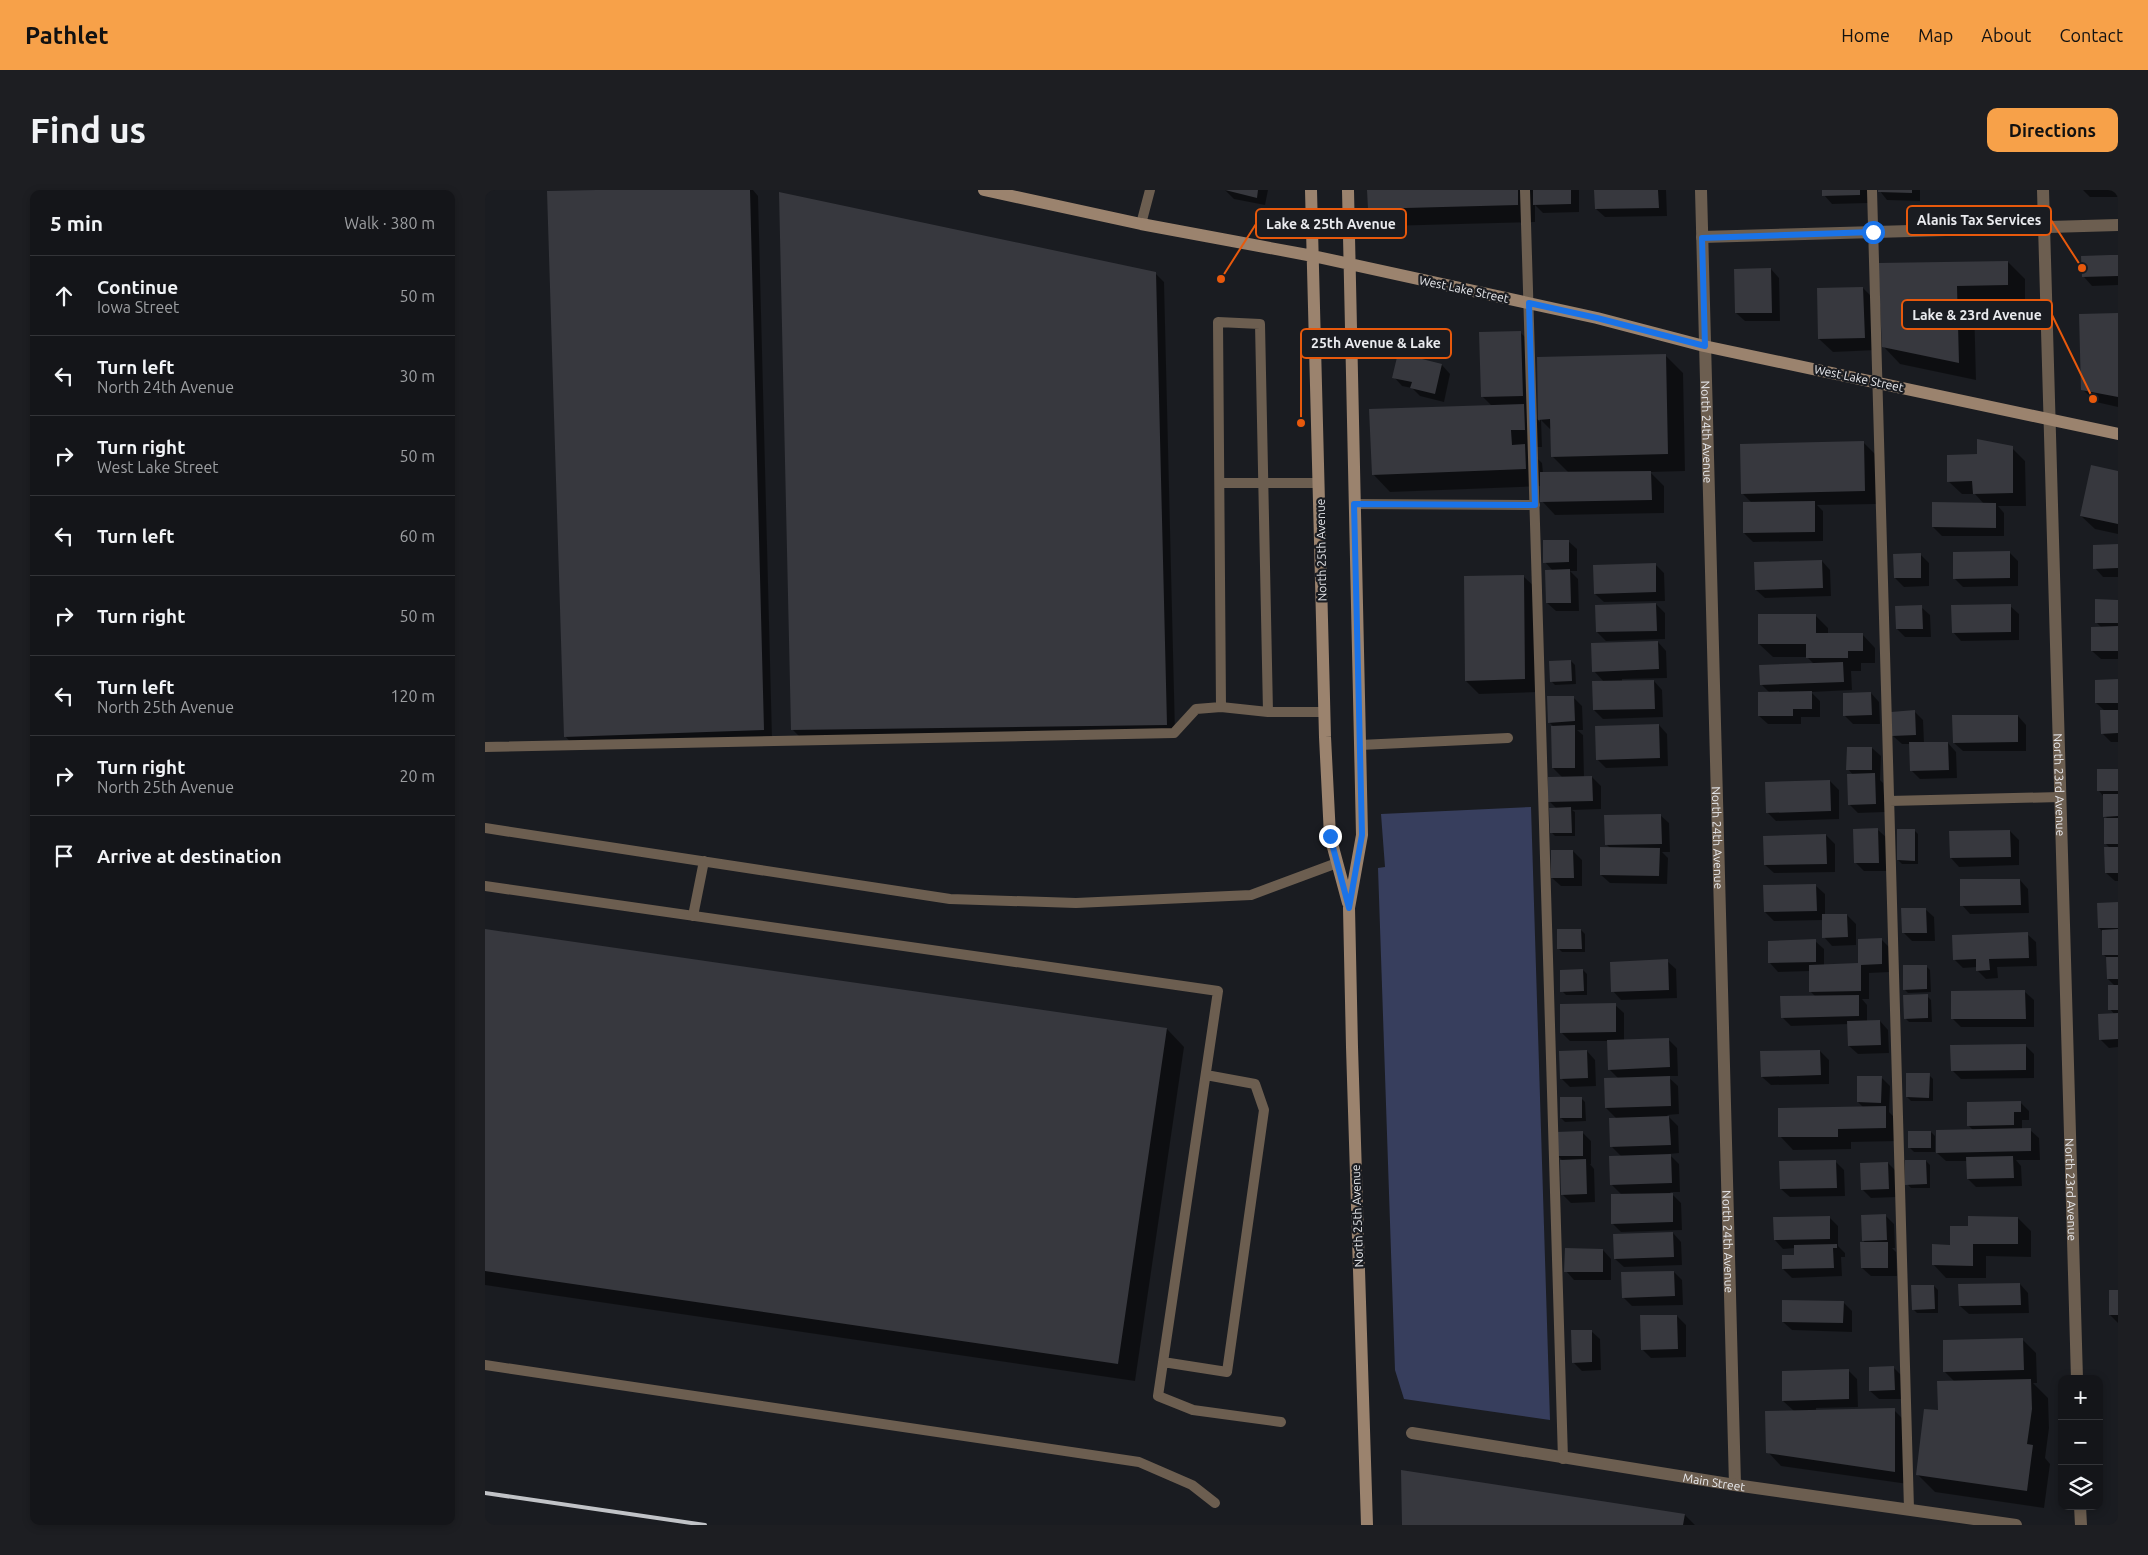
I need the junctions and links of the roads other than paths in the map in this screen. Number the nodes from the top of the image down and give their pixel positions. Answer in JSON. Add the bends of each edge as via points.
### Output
{"nodes":[{"id":1,"x":984,"y":190,"type":"edge"},
{"id":2,"x":1150,"y":190,"type":"edge"},
{"id":3,"x":1311,"y":190,"type":"edge"},
{"id":4,"x":1348,"y":190,"type":"edge"},
{"id":5,"x":1525,"y":190,"type":"edge"},
{"id":6,"x":1701,"y":190,"type":"edge"},
{"id":7,"x":1872,"y":190,"type":"edge"},
{"id":8,"x":2043,"y":190,"type":"edge"},
{"id":9,"x":1141,"y":224,"type":"junction"},
{"id":10,"x":2118,"y":226,"type":"edge"},
{"id":11,"x":2045,"y":228,"type":"junction"},
{"id":12,"x":1873,"y":232,"type":"junction"},
{"id":13,"x":1702,"y":238,"type":"junction"},
{"id":14,"x":1313,"y":256,"type":"junction"},
{"id":15,"x":1349,"y":264,"type":"junction"},
{"id":16,"x":1529,"y":303,"type":"junction"},
{"id":17,"x":1705,"y":346,"type":"junction"},
{"id":18,"x":1877,"y":382,"type":"junction"},
{"id":19,"x":2050,"y":419,"type":"junction"},
{"id":20,"x":2118,"y":434,"type":"edge"},
{"id":21,"x":1220,"y":483,"type":"junction"},
{"id":22,"x":1319,"y":483,"type":"junction"},
{"id":23,"x":1263,"y":484,"type":"junction"},
{"id":24,"x":1354,"y":504,"type":"junction"},
{"id":25,"x":1535,"y":505,"type":"junction"},
{"id":26,"x":1221,"y":707,"type":"junction"},
{"id":27,"x":1268,"y":712,"type":"junction"},
{"id":28,"x":1324,"y":712,"type":"junction"},
{"id":29,"x":1508,"y":738,"type":"dead end"},
{"id":30,"x":1360,"y":745,"type":"junction"},
{"id":31,"x":485,"y":747,"type":"edge"},
{"id":32,"x":2060,"y":797,"type":"junction"},
{"id":33,"x":1889,"y":801,"type":"junction"},
{"id":34,"x":485,"y":828,"type":"edge"},
{"id":35,"x":704,"y":861,"type":"junction"},
{"id":36,"x":1337,"y":863,"type":"junction"},
{"id":37,"x":485,"y":886,"type":"edge"},
{"id":38,"x":1349,"y":908,"type":"junction"},
{"id":39,"x":693,"y":916,"type":"junction"},
{"id":40,"x":1206,"y":1075,"type":"junction"},
{"id":41,"x":1163,"y":1362,"type":"junction"},
{"id":42,"x":485,"y":1365,"type":"edge"},
{"id":43,"x":2077,"y":1375,"type":"edge"},
{"id":44,"x":1281,"y":1422,"type":"dead end"},
{"id":45,"x":1413,"y":1433,"type":"dead end"},
{"id":46,"x":1563,"y":1458,"type":"junction"},
{"id":47,"x":1735,"y":1485,"type":"junction"},
{"id":48,"x":1215,"y":1503,"type":"dead end"},
{"id":49,"x":1909,"y":1509,"type":"junction"},
{"id":50,"x":2080,"y":1510,"type":"edge"},
{"id":51,"x":1367,"y":1525,"type":"edge"},
{"id":52,"x":2016,"y":1525,"type":"edge"},
{"id":53,"x":2081,"y":1525,"type":"edge"}],
"edges":[{"from":1,"to":9,"type":"main road","name":"West Lake Street"},
{"from":2,"to":9,"type":"lane"},
{"from":3,"to":14,"type":"main road","name":"North 25th Avenue"},
{"from":4,"to":15,"type":"main road","name":"North 25th Avenue"},
{"from":5,"to":16,"type":"lane"},
{"from":6,"to":13,"type":"street","name":"North 24th Avenue"},
{"from":7,"to":12,"type":"lane"},
{"from":8,"to":11,"type":"street","name":"North 23rd Avenue"},
{"from":9,"to":14,"type":"main road","name":"West Lake Street"},
{"from":10,"to":11,"type":"street"},
{"from":11,"to":12,"type":"street"},
{"from":11,"to":19,"type":"street","name":"North 23rd Avenue"},
{"from":12,"to":13,"type":"street"},
{"from":12,"to":18,"type":"lane"},
{"from":13,"to":17,"type":"street","name":"North 24th Avenue"},
{"from":14,"to":15,"type":"main road","name":"West Lake Street"},
{"from":14,"to":22,"type":"main road","name":"North 25th Avenue"},
{"from":15,"to":16,"type":"main road","name":"West Lake Street"},
{"from":15,"to":24,"type":"main road","name":"North 25th Avenue"},
{"from":16,"to":17,"type":"main road","name":"West Lake Street"},
{"from":16,"to":25,"type":"lane"},
{"from":17,"to":18,"type":"main road","name":"West Lake Street"},
{"from":17,"to":47,"type":"street","name":"North 24th Avenue"},
{"from":18,"to":19,"type":"main road","name":"West Lake Street"},
{"from":18,"to":33,"type":"lane"},
{"from":19,"to":20,"type":"main road","name":"West Lake Street"},
{"from":19,"to":32,"type":"street","name":"North 23rd Avenue"},
{"from":21,"to":23,"type":"lane"},
{"from":21,"to":23,"type":"lane","via":[[1218,322],[1260,324]]},
{"from":21,"to":26,"type":"lane"},
{"from":22,"to":23,"type":"lane"},
{"from":22,"to":28,"type":"main road","name":"North 25th Avenue"},
{"from":23,"to":27,"type":"lane"},
{"from":24,"to":25,"type":"lane"},
{"from":24,"to":30,"type":"main road","name":"North 25th Avenue"},
{"from":25,"to":46,"type":"lane"},
{"from":26,"to":27,"type":"lane"},
{"from":26,"to":31,"type":"lane","via":[[1196,708],[1174,733]]},
{"from":27,"to":28,"type":"lane"},
{"from":28,"to":36,"type":"main road","name":"North 25th Avenue","via":[[1330,836]]},
{"from":29,"to":30,"type":"lane"},
{"from":30,"to":38,"type":"main road","name":"North 25th Avenue","via":[[1362,835]]},
{"from":32,"to":33,"type":"lane"},
{"from":32,"to":43,"type":"street","name":"North 23rd Avenue"},
{"from":33,"to":49,"type":"lane"},
{"from":34,"to":35,"type":"lane"},
{"from":35,"to":36,"type":"lane","via":[[951,899],[1076,903],[1251,895]]},
{"from":35,"to":39,"type":"lane"},
{"from":36,"to":38,"type":"main road","name":"North 25th Avenue"},
{"from":37,"to":39,"type":"lane"},
{"from":38,"to":51,"type":"main road","name":"North 25th Avenue"},
{"from":39,"to":40,"type":"lane","via":[[1218,991]]},
{"from":40,"to":41,"type":"lane"},
{"from":40,"to":41,"type":"lane","via":[[1255,1084],[1264,1110],[1227,1372]]},
{"from":41,"to":44,"type":"lane","via":[[1158,1396],[1193,1410]]},
{"from":42,"to":48,"type":"lane","via":[[1139,1462],[1192,1485]]},
{"from":45,"to":46,"type":"street","name":"Main Street"},
{"from":46,"to":47,"type":"street","name":"Main Street"},
{"from":47,"to":49,"type":"street","name":"Main Street"},
{"from":49,"to":52,"type":"street","name":"Main Street"},
{"from":50,"to":53,"type":"street"}]}
